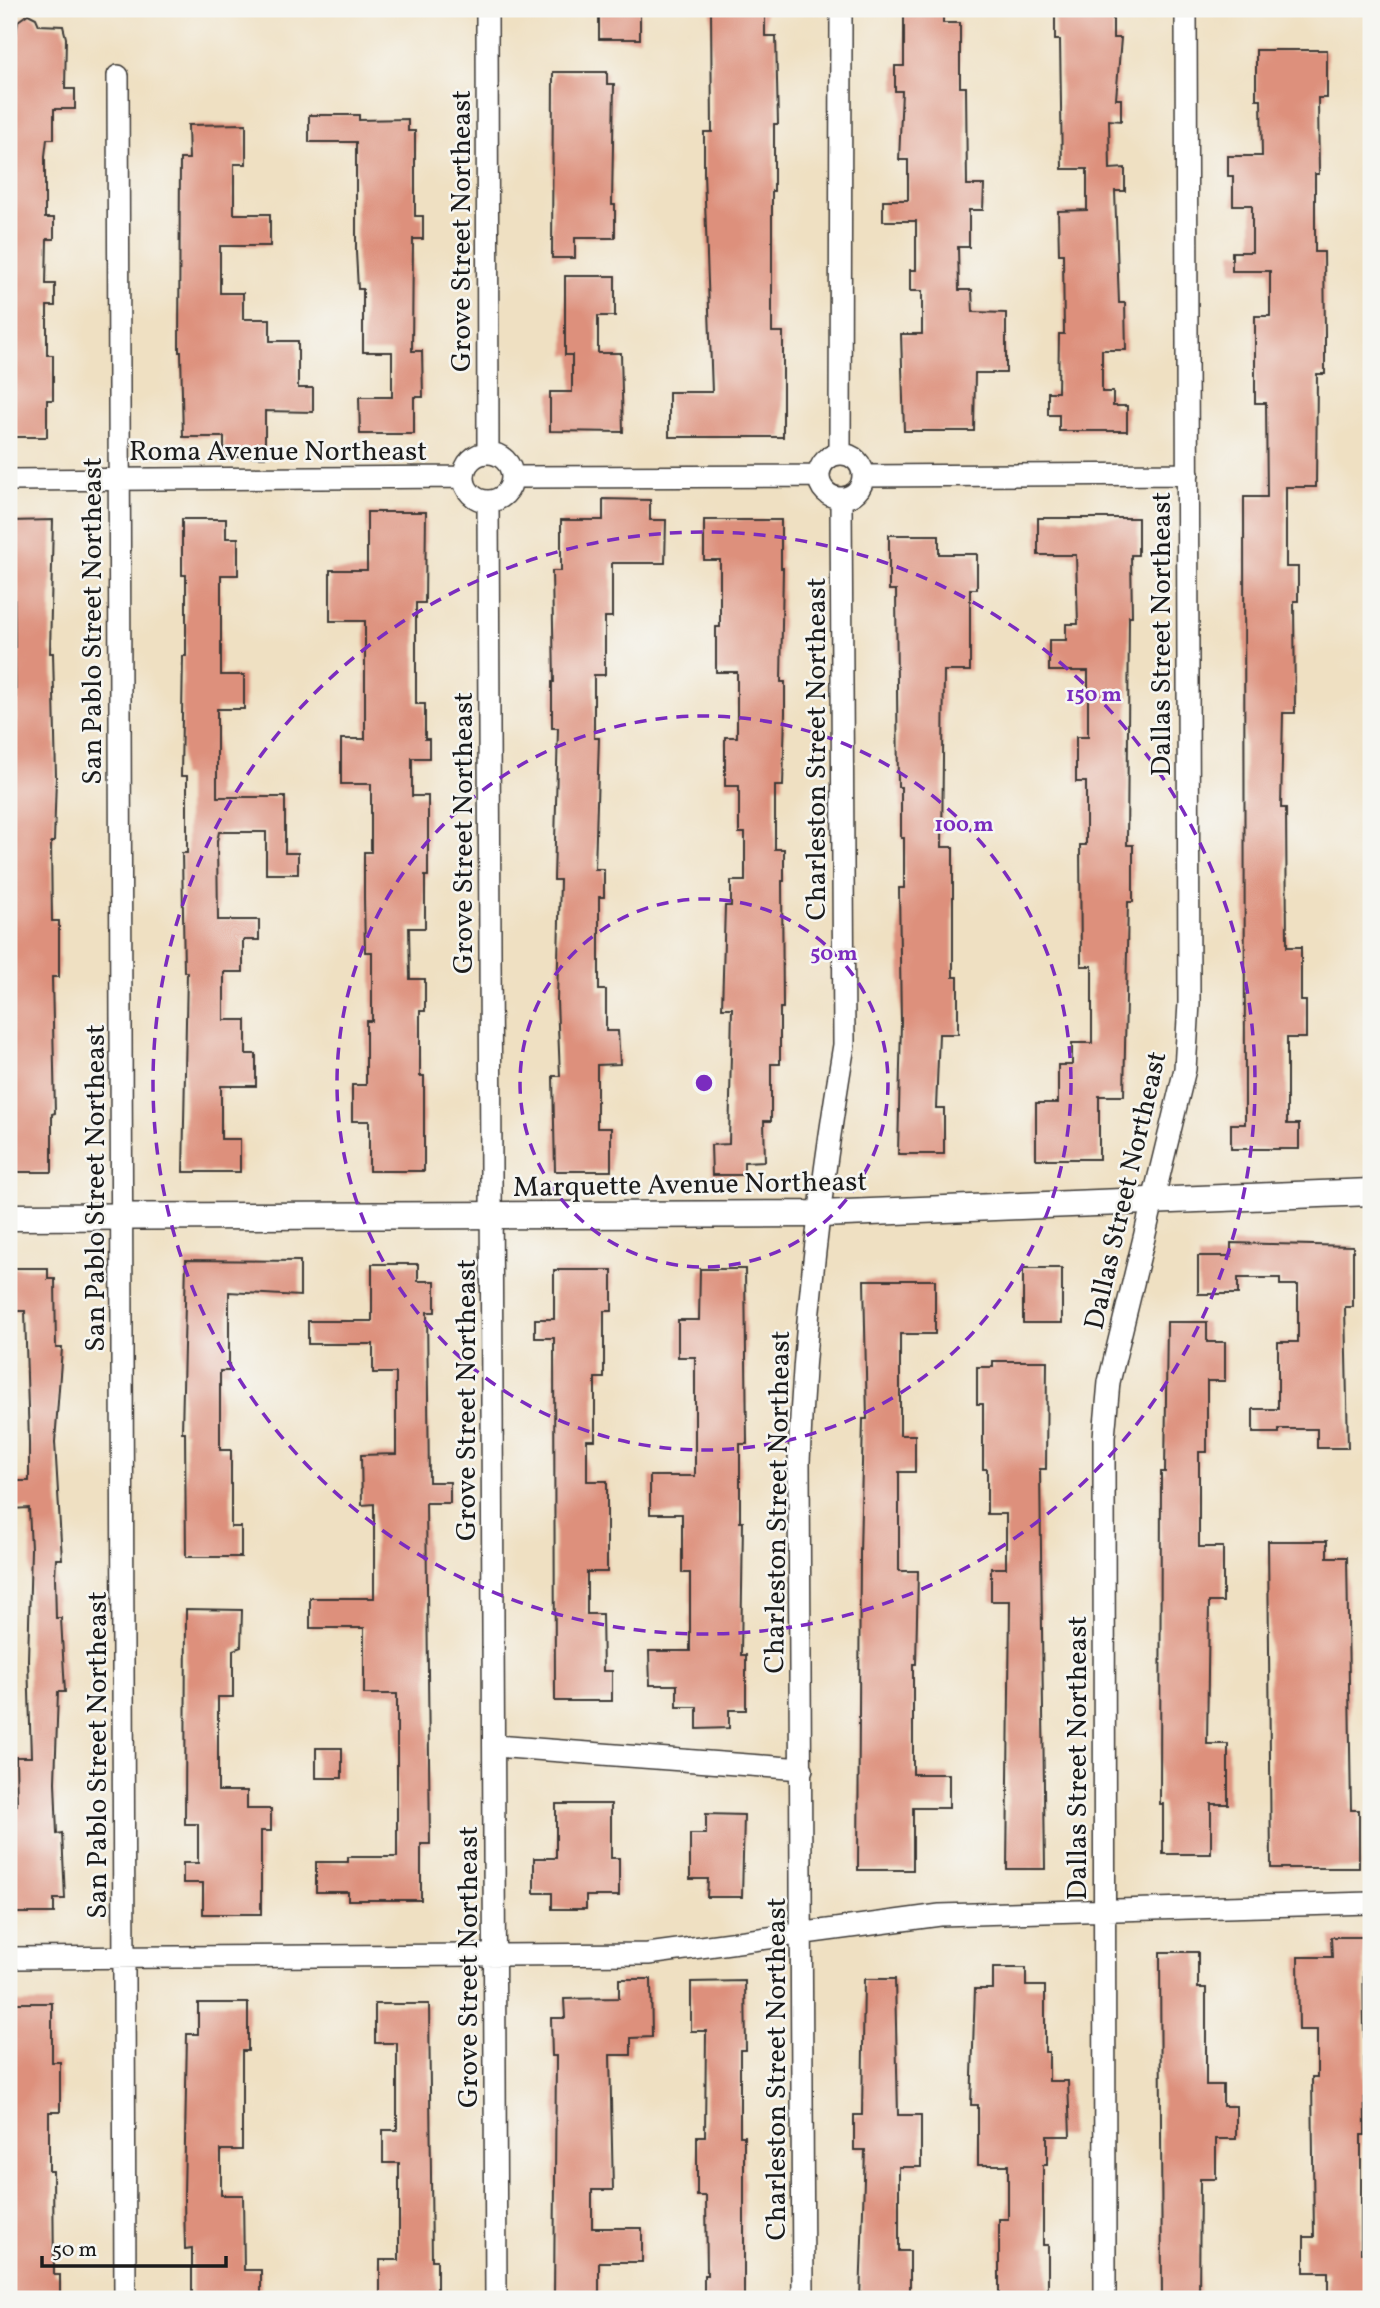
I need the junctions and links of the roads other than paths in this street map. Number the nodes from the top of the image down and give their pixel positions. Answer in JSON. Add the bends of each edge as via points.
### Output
{"nodes":[{"id":1,"x":487,"y":9,"type":"edge"},
{"id":2,"x":841,"y":9,"type":"edge"},
{"id":3,"x":1186,"y":9,"type":"edge"},
{"id":4,"x":118,"y":76,"type":"dead end"},
{"id":5,"x":488,"y":452,"type":"junction"},
{"id":6,"x":840,"y":453,"type":"junction"},
{"id":7,"x":1188,"y":474,"type":"junction"},
{"id":8,"x":818,"y":476,"type":"junction"},
{"id":9,"x":863,"y":476,"type":"junction"},
{"id":10,"x":463,"y":477,"type":"junction"},
{"id":11,"x":513,"y":477,"type":"junction"},
{"id":12,"x":9,"y":480,"type":"edge"},
{"id":13,"x":117,"y":480,"type":"junction"},
{"id":14,"x":841,"y":498,"type":"junction"},
{"id":15,"x":488,"y":501,"type":"junction"},
{"id":16,"x":1371,"y":1192,"type":"edge"},
{"id":17,"x":1153,"y":1200,"type":"junction"},
{"id":18,"x":821,"y":1214,"type":"junction"},
{"id":19,"x":9,"y":1217,"type":"edge"},
{"id":20,"x":123,"y":1217,"type":"junction"},
{"id":21,"x":492,"y":1217,"type":"junction"},
{"id":22,"x":495,"y":1746,"type":"junction"},
{"id":23,"x":802,"y":1769,"type":"junction"},
{"id":24,"x":1371,"y":1903,"type":"edge"},
{"id":25,"x":1105,"y":1910,"type":"junction"},
{"id":26,"x":803,"y":1935,"type":"junction"},
{"id":27,"x":493,"y":1956,"type":"junction"},
{"id":28,"x":9,"y":1958,"type":"edge"},
{"id":29,"x":124,"y":1958,"type":"junction"},
{"id":30,"x":125,"y":2299,"type":"edge"},
{"id":31,"x":496,"y":2299,"type":"edge"},
{"id":32,"x":803,"y":2299,"type":"edge"},
{"id":33,"x":1105,"y":2299,"type":"edge"}],
"edges":[{"from":1,"to":5,"type":"street","name":"Grove Street Northeast"},
{"from":2,"to":6,"type":"street"},
{"from":3,"to":7,"type":"street","name":"Dallas Street Northeast"},
{"from":4,"to":13,"type":"street","name":"San Pablo Street Northeast"},
{"from":5,"to":10,"type":"street","via":[[468,462]]},
{"from":5,"to":11,"type":"street","via":[[508,462]]},
{"from":6,"to":8,"type":"street","via":[[822,463]]},
{"from":6,"to":9,"type":"street","via":[[858,462]]},
{"from":7,"to":9,"type":"street"},
{"from":7,"to":17,"type":"street","name":"Dallas Street Northeast","via":[[1189,1003],[1185,1069]]},
{"from":8,"to":11,"type":"street"},
{"from":8,"to":14,"type":"street","via":[[828,494]]},
{"from":9,"to":14,"type":"street","via":[[854,494]]},
{"from":10,"to":13,"type":"street","name":"Roma Avenue Northeast"},
{"from":10,"to":15,"type":"street","via":[[473,497]]},
{"from":11,"to":15,"type":"street","via":[[502,497]]},
{"from":12,"to":13,"type":"street","name":"Roma Avenue Northeast"},
{"from":13,"to":20,"type":"street","name":"San Pablo Street Northeast"},
{"from":14,"to":18,"type":"street","name":"Charleston Street Northeast","via":[[844,1045]]},
{"from":15,"to":21,"type":"street","name":"Grove Street Northeast"},
{"from":16,"to":17,"type":"street","name":"Marquette Avenue Northeast"},
{"from":17,"to":18,"type":"street","name":"Marquette Avenue Northeast"},
{"from":17,"to":25,"type":"street","name":"Dallas Street Northeast","via":[[1109,1382],[1104,1437]]},
{"from":18,"to":21,"type":"street","name":"Marquette Avenue Northeast"},
{"from":18,"to":23,"type":"street","name":"Charleston Street Northeast","via":[[803,1348],[799,1462]]},
{"from":19,"to":20,"type":"street","name":"Marquette Avenue Northeast"},
{"from":20,"to":21,"type":"street","name":"Marquette Avenue Northeast"},
{"from":20,"to":29,"type":"street","name":"San Pablo Street Northeast"},
{"from":21,"to":22,"type":"street","name":"Grove Street Northeast"},
{"from":22,"to":23,"type":"street"},
{"from":22,"to":27,"type":"street","name":"Grove Street Northeast"},
{"from":23,"to":26,"type":"street","name":"Charleston Street Northeast"},
{"from":24,"to":25,"type":"street"},
{"from":25,"to":26,"type":"street","via":[[940,1915]]},
{"from":25,"to":33,"type":"street","name":"Dallas Street Northeast"},
{"from":26,"to":27,"type":"street","via":[[648,1954]]},
{"from":26,"to":32,"type":"street","name":"Charleston Street Northeast"},
{"from":27,"to":29,"type":"street"},
{"from":27,"to":31,"type":"street","name":"Grove Street Northeast"},
{"from":28,"to":29,"type":"street"},
{"from":29,"to":30,"type":"street","name":"San Pablo Street Northeast"}]}
